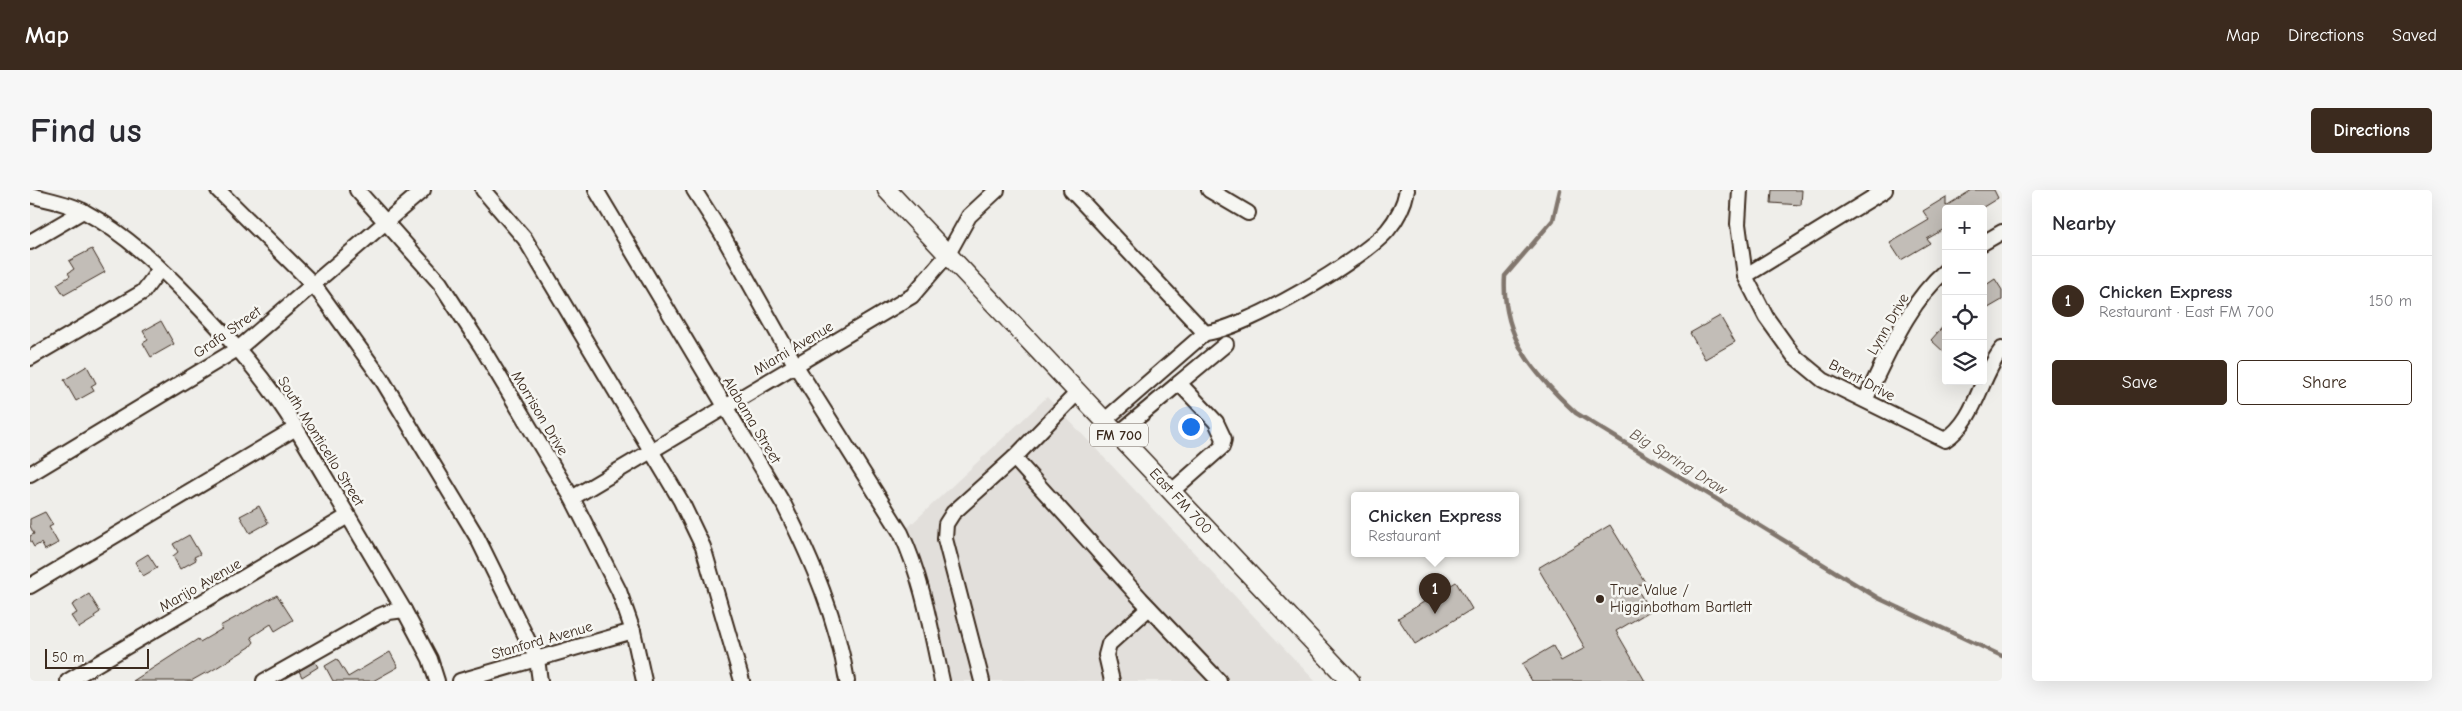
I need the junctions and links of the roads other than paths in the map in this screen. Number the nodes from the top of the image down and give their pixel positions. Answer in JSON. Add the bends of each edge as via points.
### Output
{"nodes":[{"id":1,"x":218,"y":190,"type":"edge"},
{"id":2,"x":357,"y":190,"type":"edge"},
{"id":3,"x":423,"y":190,"type":"edge"},
{"id":4,"x":483,"y":190,"type":"edge"},
{"id":5,"x":596,"y":190,"type":"edge"},
{"id":6,"x":694,"y":190,"type":"edge"},
{"id":7,"x":887,"y":190,"type":"edge"},
{"id":8,"x":997,"y":190,"type":"edge"},
{"id":9,"x":1071,"y":190,"type":"edge"},
{"id":10,"x":1210,"y":190,"type":"edge"},
{"id":11,"x":1407,"y":190,"type":"edge"},
{"id":12,"x":1740,"y":190,"type":"edge"},
{"id":13,"x":1885,"y":190,"type":"edge"},
{"id":14,"x":30,"y":195,"type":"edge"},
{"id":15,"x":83,"y":211,"type":"junction"},
{"id":16,"x":1248,"y":213,"type":"dead end"},
{"id":17,"x":386,"y":221,"type":"junction"},
{"id":18,"x":2002,"y":232,"type":"edge"},
{"id":19,"x":1987,"y":241,"type":"edge"},
{"id":20,"x":30,"y":242,"type":"edge"},
{"id":21,"x":948,"y":254,"type":"junction"},
{"id":22,"x":160,"y":268,"type":"junction"},
{"id":23,"x":1942,"y":274,"type":"edge"},
{"id":24,"x":1745,"y":276,"type":"junction"},
{"id":25,"x":314,"y":285,"type":"junction"},
{"id":26,"x":1205,"y":333,"type":"junction"},
{"id":27,"x":1226,"y":344,"type":"dead end"},
{"id":28,"x":239,"y":348,"type":"junction"},
{"id":29,"x":2002,"y":349,"type":"edge"},
{"id":30,"x":30,"y":358,"type":"edge"},
{"id":31,"x":796,"y":366,"type":"junction"},
{"id":32,"x":1179,"y":383,"type":"junction"},
{"id":33,"x":1078,"y":392,"type":"junction"},
{"id":34,"x":1865,"y":400,"type":"junction"},
{"id":35,"x":726,"y":408,"type":"junction"},
{"id":36,"x":1105,"y":420,"type":"junction"},
{"id":37,"x":296,"y":428,"type":"junction"},
{"id":38,"x":1118,"y":434,"type":"junction"},
{"id":39,"x":651,"y":451,"type":"junction"},
{"id":40,"x":1014,"y":458,"type":"junction"},
{"id":41,"x":30,"y":474,"type":"edge"},
{"id":42,"x":1172,"y":491,"type":"junction"},
{"id":43,"x":572,"y":498,"type":"junction"},
{"id":44,"x":348,"y":516,"type":"junction"},
{"id":45,"x":30,"y":586,"type":"edge"},
{"id":46,"x":1149,"y":608,"type":"junction"},
{"id":47,"x":404,"y":610,"type":"junction"},
{"id":48,"x":633,"y":631,"type":"junction"},
{"id":49,"x":537,"y":659,"type":"junction"},
{"id":50,"x":68,"y":681,"type":"edge"},
{"id":51,"x":264,"y":681,"type":"edge"},
{"id":52,"x":437,"y":681,"type":"edge"},
{"id":53,"x":460,"y":681,"type":"edge"},
{"id":54,"x":540,"y":681,"type":"edge"},
{"id":55,"x":644,"y":681,"type":"edge"},
{"id":56,"x":742,"y":681,"type":"edge"},
{"id":57,"x":847,"y":681,"type":"edge"},
{"id":58,"x":942,"y":681,"type":"edge"},
{"id":59,"x":982,"y":681,"type":"edge"},
{"id":60,"x":1112,"y":681,"type":"edge"},
{"id":61,"x":1219,"y":681,"type":"edge"},
{"id":62,"x":1350,"y":681,"type":"edge"}],
"edges":[{"from":1,"to":25,"type":"street"},
{"from":2,"to":17,"type":"street","name":"Morrison Drive"},
{"from":3,"to":17,"type":"street","name":"Grafa Street"},
{"from":4,"to":39,"type":"street","via":[[524,239]]},
{"from":5,"to":35,"type":"street","name":"Alabama Street"},
{"from":6,"to":31,"type":"street"},
{"from":7,"to":21,"type":"main road","name":"East FM 700","number":"FM 700"},
{"from":8,"to":21,"type":"street","name":"Miami Avenue","via":[[969,216]]},
{"from":9,"to":26,"type":"street"},
{"from":10,"to":16,"type":"street"},
{"from":11,"to":26,"type":"street","via":[[1403,208],[1387,231],[1367,248],[1311,286],[1243,322]]},
{"from":12,"to":24,"type":"street","name":"Brent Drive","via":[[1738,224]]},
{"from":13,"to":24,"type":"street"},
{"from":14,"to":15,"type":"street","name":"South Monticello Street"},
{"from":15,"to":20,"type":"street"},
{"from":15,"to":22,"type":"street","name":"South Monticello Street","via":[[110,227]]},
{"from":17,"to":25,"type":"street","name":"Grafa Street"},
{"from":17,"to":43,"type":"street","name":"Morrison Drive","via":[[440,283]]},
{"from":18,"to":19,"type":"street"},
{"from":21,"to":31,"type":"street","name":"Miami Avenue","via":[[912,296]]},
{"from":21,"to":33,"type":"main road","name":"East FM 700","number":"FM 700"},
{"from":22,"to":28,"type":"street","name":"South Monticello Street"},
{"from":22,"to":30,"type":"street","via":[[143,292]]},
{"from":23,"to":34,"type":"street","name":"Lynn Drive","via":[[1909,314]]},
{"from":24,"to":34,"type":"street","name":"Brent Drive","via":[[1766,317],[1794,356],[1823,380]]},
{"from":25,"to":28,"type":"street","name":"Grafa Street"},
{"from":25,"to":49,"type":"street","via":[[381,378],[477,537]]},
{"from":26,"to":36,"type":"street"},
{"from":27,"to":32,"type":"street"},
{"from":28,"to":37,"type":"street","name":"South Monticello Street"},
{"from":28,"to":41,"type":"street","name":"Grafa Street"},
{"from":29,"to":34,"type":"street","name":"Brent Drive","via":[[1993,360],[1965,423],[1946,440]]},
{"from":31,"to":35,"type":"street","name":"Miami Avenue"},
{"from":31,"to":58,"type":"street","via":[[901,533],[922,589]]},
{"from":32,"to":38,"type":"street"},
{"from":32,"to":42,"type":"street","via":[[1216,422],[1224,439],[1222,447]]},
{"from":33,"to":36,"type":"main road","name":"East FM 700","number":"FM 700"},
{"from":33,"to":40,"type":"street"},
{"from":35,"to":39,"type":"street","name":"Miami Avenue"},
{"from":35,"to":57,"type":"street","name":"Alabama Street","via":[[784,505],[811,558],[832,616]]},
{"from":36,"to":38,"type":"main road","name":"East FM 700","number":"FM 700"},
{"from":37,"to":44,"type":"street","name":"South Monticello Street"},
{"from":37,"to":45,"type":"street"},
{"from":38,"to":42,"type":"main road","name":"East FM 700","number":"FM 700"},
{"from":39,"to":43,"type":"street","name":"Miami Avenue"},
{"from":39,"to":56,"type":"street","via":[[681,501],[703,547]]},
{"from":40,"to":46,"type":"street"},
{"from":40,"to":59,"type":"street","via":[[953,513],[946,524],[945,539]]},
{"from":42,"to":62,"type":"main road","name":"East FM 700","number":"FM 700"},
{"from":43,"to":48,"type":"street","name":"Morrison Drive","via":[[618,590]]},
{"from":44,"to":47,"type":"street","name":"South Monticello Street"},
{"from":44,"to":50,"type":"street","name":"Marijo Avenue"},
{"from":46,"to":60,"type":"street","via":[[1109,644],[1106,655]]},
{"from":46,"to":61,"type":"street"},
{"from":47,"to":51,"type":"street","via":[[378,616]]},
{"from":47,"to":52,"type":"street","name":"South Monticello Street","via":[[430,659]]},
{"from":48,"to":49,"type":"street","name":"Stanford Avenue"},
{"from":48,"to":55,"type":"street","name":"Morrison Drive"},
{"from":49,"to":53,"type":"street","name":"Stanford Avenue"},
{"from":49,"to":54,"type":"street"}]}
